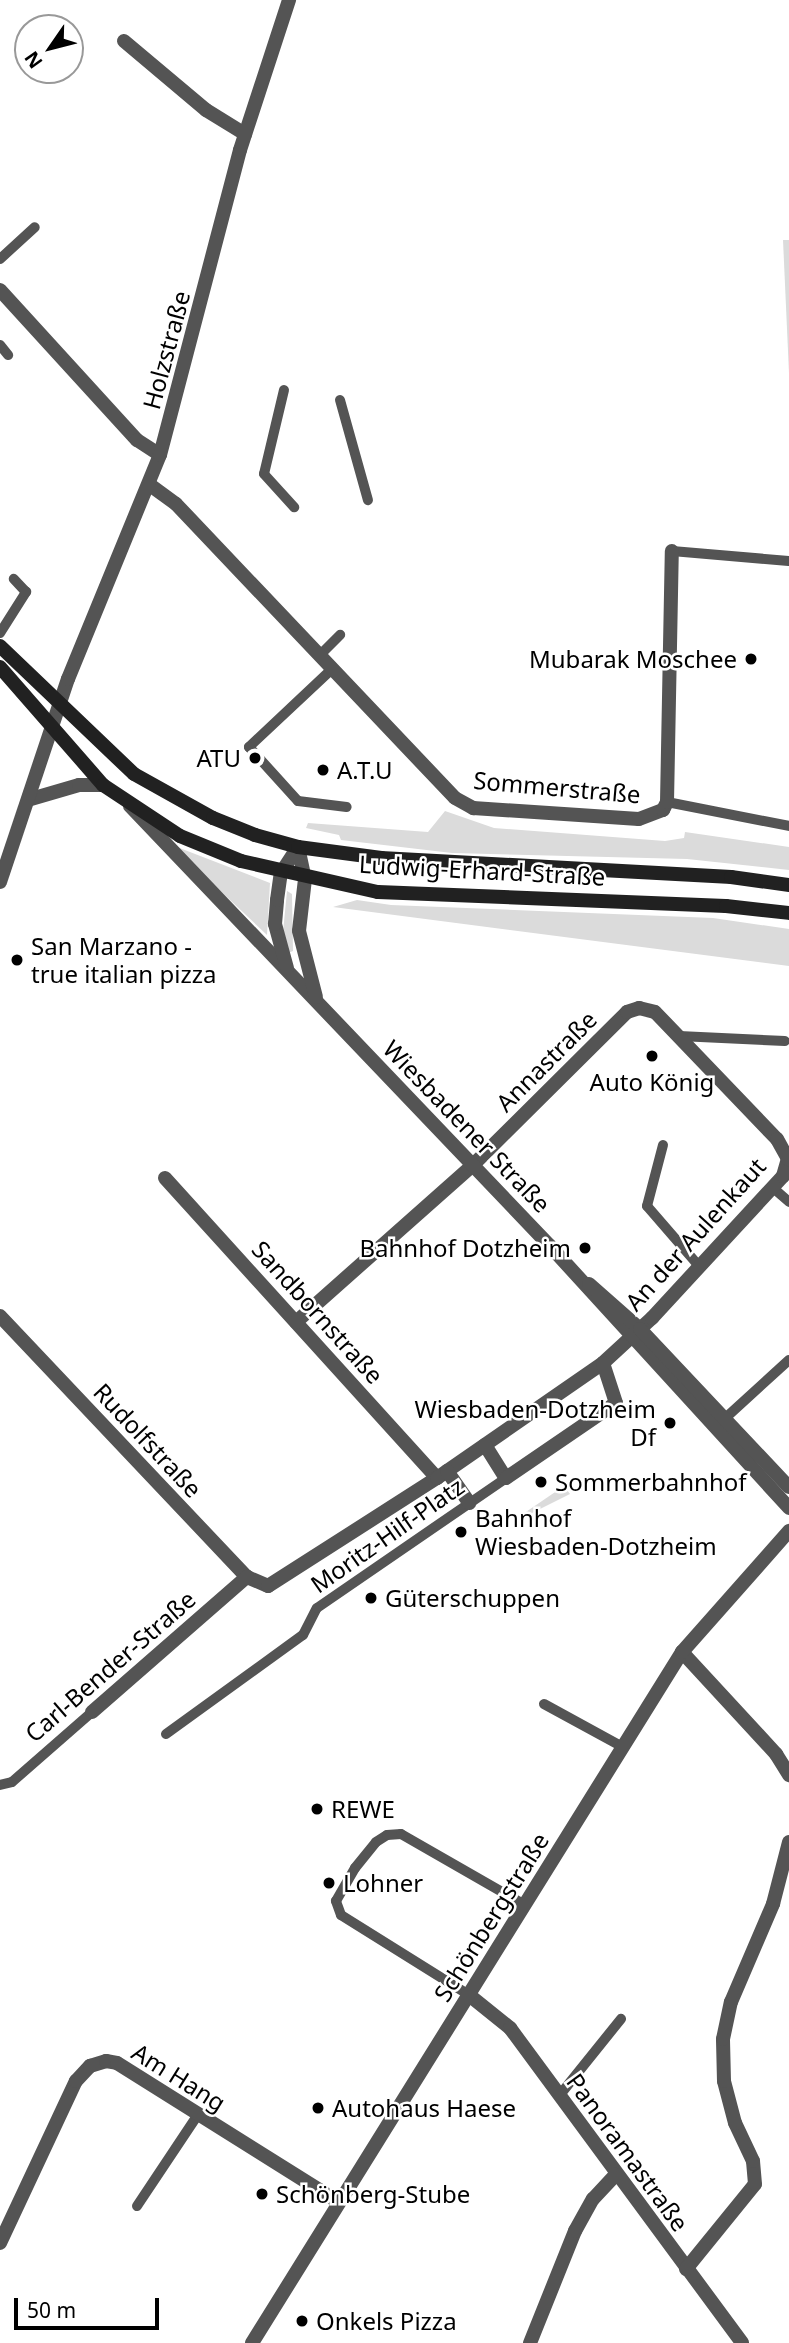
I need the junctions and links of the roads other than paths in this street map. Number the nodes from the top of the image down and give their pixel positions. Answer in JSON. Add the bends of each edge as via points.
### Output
{"nodes":[{"id":1,"x":289,"y":0,"type":"edge"},
{"id":2,"x":124,"y":41,"type":"dead end"},
{"id":3,"x":245,"y":134,"type":"junction"},
{"id":4,"x":35,"y":227,"type":"dead end"},
{"id":5,"x":0,"y":259,"type":"edge"},
{"id":6,"x":0,"y":290,"type":"edge"},
{"id":7,"x":0,"y":345,"type":"edge"},
{"id":8,"x":8,"y":355,"type":"dead end"},
{"id":9,"x":284,"y":390,"type":"dead end"},
{"id":10,"x":340,"y":400,"type":"dead end"},
{"id":11,"x":160,"y":455,"type":"junction"},
{"id":12,"x":150,"y":485,"type":"junction"},
{"id":13,"x":368,"y":500,"type":"dead end"},
{"id":14,"x":294,"y":507,"type":"dead end"},
{"id":15,"x":672,"y":551,"type":"joint"},
{"id":16,"x":789,"y":561,"type":"edge"},
{"id":17,"x":14,"y":579,"type":"dead end"},
{"id":18,"x":0,"y":633,"type":"edge"},
{"id":19,"x":341,"y":635,"type":"dead end"},
{"id":20,"x":0,"y":646,"type":"edge"},
{"id":21,"x":319,"y":656,"type":"junction"},
{"id":22,"x":0,"y":667,"type":"edge"},
{"id":23,"x":332,"y":669,"type":"junction"},
{"id":24,"x":59,"y":702,"type":"junction"},
{"id":25,"x":52,"y":729,"type":"junction"},
{"id":26,"x":103,"y":785,"type":"junction"},
{"id":27,"x":31,"y":799,"type":"junction"},
{"id":28,"x":667,"y":802,"type":"junction"},
{"id":29,"x":130,"y":806,"type":"junction"},
{"id":30,"x":347,"y":807,"type":"dead end"},
{"id":31,"x":789,"y":826,"type":"edge"},
{"id":32,"x":299,"y":847,"type":"junction"},
{"id":33,"x":281,"y":873,"type":"junction"},
{"id":34,"x":305,"y":879,"type":"junction"},
{"id":35,"x":0,"y":882,"type":"edge"},
{"id":36,"x":789,"y":884,"type":"edge"},
{"id":37,"x":789,"y":913,"type":"edge"},
{"id":38,"x":289,"y":974,"type":"junction"},
{"id":39,"x":321,"y":1007,"type":"junction"},
{"id":40,"x":679,"y":1036,"type":"junction"},
{"id":41,"x":785,"y":1041,"type":"dead end"},
{"id":42,"x":663,"y":1145,"type":"dead end"},
{"id":43,"x":789,"y":1159,"type":"edge"},
{"id":44,"x":473,"y":1165,"type":"junction"},
{"id":45,"x":164,"y":1178,"type":"dead end"},
{"id":46,"x":772,"y":1187,"type":"junction"},
{"id":47,"x":789,"y":1202,"type":"edge"},
{"id":48,"x":699,"y":1266,"type":"junction"},
{"id":49,"x":0,"y":1316,"type":"edge"},
{"id":50,"x":296,"y":1322,"type":"junction"},
{"id":51,"x":635,"y":1334,"type":"junction"},
{"id":52,"x":789,"y":1360,"type":"edge"},
{"id":53,"x":603,"y":1363,"type":"junction"},
{"id":54,"x":720,"y":1423,"type":"junction"},
{"id":55,"x":485,"y":1445,"type":"junction"},
{"id":56,"x":442,"y":1474,"type":"junction"},
{"id":57,"x":506,"y":1478,"type":"junction"},
{"id":58,"x":789,"y":1487,"type":"edge"},
{"id":59,"x":469,"y":1503,"type":"junction"},
{"id":60,"x":789,"y":1508,"type":"edge"},
{"id":61,"x":789,"y":1531,"type":"edge"},
{"id":62,"x":247,"y":1577,"type":"junction"},
{"id":63,"x":268,"y":1586,"type":"joint"},
{"id":64,"x":682,"y":1653,"type":"junction"},
{"id":65,"x":544,"y":1704,"type":"dead end"},
{"id":66,"x":92,"y":1712,"type":"joint"},
{"id":67,"x":166,"y":1734,"type":"dead end"},
{"id":68,"x":623,"y":1747,"type":"junction"},
{"id":69,"x":789,"y":1776,"type":"edge"},
{"id":70,"x":0,"y":1786,"type":"edge"},
{"id":71,"x":789,"y":1842,"type":"edge"},
{"id":72,"x":525,"y":1905,"type":"junction"},
{"id":73,"x":469,"y":1995,"type":"junction"},
{"id":74,"x":621,"y":2019,"type":"dead end"},
{"id":75,"x":559,"y":2096,"type":"junction"},
{"id":76,"x":197,"y":2116,"type":"junction"},
{"id":77,"x":615,"y":2175,"type":"junction"},
{"id":78,"x":339,"y":2202,"type":"junction"},
{"id":79,"x":137,"y":2206,"type":"dead end"},
{"id":80,"x":0,"y":2243,"type":"edge"},
{"id":81,"x":686,"y":2269,"type":"junction"},
{"id":82,"x":252,"y":2343,"type":"edge"},
{"id":83,"x":530,"y":2343,"type":"edge"},
{"id":84,"x":742,"y":2343,"type":"edge"}],
"edges":[{"from":1,"to":3,"type":"street","name":"Holzstraße"},
{"from":2,"to":3,"type":"street","via":[[206,110]]},
{"from":3,"to":11,"type":"street","name":"Holzstraße"},
{"from":4,"to":5,"type":"lane"},
{"from":6,"to":11,"type":"street","via":[[137,440]]},
{"from":7,"to":8,"type":"lane"},
{"from":9,"to":14,"type":"lane","via":[[264,474]]},
{"from":10,"to":13,"type":"lane"},
{"from":11,"to":12,"type":"street","name":"Holzstraße"},
{"from":12,"to":21,"type":"street","name":"Sommerstraße","via":[[176,504]]},
{"from":12,"to":24,"type":"street","name":"Holzstraße"},
{"from":15,"to":16,"type":"lane"},
{"from":15,"to":28,"type":"street","name":"Sommerstraße"},
{"from":17,"to":18,"type":"lane","via":[[26,592]]},
{"from":19,"to":21,"type":"lane"},
{"from":20,"to":24,"type":"main road","name":"Ludwig-Erhard-Straße"},
{"from":21,"to":23,"type":"street","name":"Sommerstraße"},
{"from":22,"to":25,"type":"main road","name":"Ludwig-Erhard-Straße"},
{"from":23,"to":28,"type":"street","name":"Sommerstraße","via":[[464,805],[639,819],[655,816]]},
{"from":23,"to":30,"type":"lane","via":[[249,747],[298,801]]},
{"from":24,"to":25,"type":"street","name":"Holzstraße"},
{"from":24,"to":32,"type":"main road","name":"Ludwig-Erhard-Straße","via":[[134,774],[173,798],[245,831]]},
{"from":25,"to":26,"type":"main road","name":"Ludwig-Erhard-Straße"},
{"from":25,"to":27,"type":"street","name":"Holzstraße"},
{"from":26,"to":27,"type":"street","via":[[72,787]]},
{"from":26,"to":29,"type":"main road","name":"Ludwig-Erhard-Straße"},
{"from":27,"to":35,"type":"street","name":"Holzstraße"},
{"from":28,"to":31,"type":"lane"},
{"from":29,"to":33,"type":"main road","name":"Ludwig-Erhard-Straße","via":[[180,836]]},
{"from":29,"to":38,"type":"street"},
{"from":32,"to":33,"type":"street","name":"Wiesbadener Straße"},
{"from":32,"to":34,"type":"street","name":"Wiesbadener Straße"},
{"from":32,"to":36,"type":"main road","name":"Ludwig-Erhard-Straße","via":[[381,858]]},
{"from":33,"to":34,"type":"main road","name":"Ludwig-Erhard-Straße"},
{"from":33,"to":38,"type":"street","name":"Wiesbadener Straße","via":[[275,924]]},
{"from":34,"to":37,"type":"main road","name":"Ludwig-Erhard-Straße","via":[[378,892],[726,906]]},
{"from":34,"to":39,"type":"street","name":"Wiesbadener Straße","via":[[299,932],[310,984]]},
{"from":38,"to":39,"type":"street","name":"Wiesbadener Straße"},
{"from":39,"to":44,"type":"street","name":"Wiesbadener Straße"},
{"from":40,"to":41,"type":"lane"},
{"from":40,"to":43,"type":"street","name":"Annastraße","via":[[777,1139]]},
{"from":40,"to":44,"type":"street","name":"Annastraße","via":[[655,1012],[639,1008],[627,1012]]},
{"from":42,"to":48,"type":"lane","via":[[647,1206]]},
{"from":43,"to":46,"type":"street","name":"An der Aulenkaut","via":[[783,1176]]},
{"from":44,"to":50,"type":"street","name":"Annastraße"},
{"from":44,"to":51,"type":"street","name":"Wiesbadener Straße"},
{"from":45,"to":50,"type":"street","name":"Sandbornstraße"},
{"from":46,"to":47,"type":"lane"},
{"from":46,"to":48,"type":"street","name":"An der Aulenkaut"},
{"from":48,"to":51,"type":"street","name":"An der Aulenkaut"},
{"from":49,"to":62,"type":"street","name":"Rudolfstraße"},
{"from":50,"to":56,"type":"street","name":"Sandbornstraße"},
{"from":51,"to":53,"type":"street","name":"An der Aulenkaut"},
{"from":51,"to":54,"type":"street","name":"Wiesbadener Straße"},
{"from":52,"to":54,"type":"lane"},
{"from":53,"to":55,"type":"street","name":"An der Aulenkaut"},
{"from":53,"to":57,"type":"street","via":[[617,1404]]},
{"from":54,"to":58,"type":"street","name":"Wiesbadener Straße"},
{"from":54,"to":60,"type":"street","name":"Wiesbadener Straße"},
{"from":55,"to":56,"type":"street","name":"An der Aulenkaut"},
{"from":55,"to":57,"type":"street"},
{"from":56,"to":59,"type":"street","name":"Sandbornstraße"},
{"from":56,"to":63,"type":"street","name":"An der Aulenkaut"},
{"from":57,"to":59,"type":"lane","name":"Moritz-Hilf-Platz"},
{"from":59,"to":67,"type":"lane","name":"Moritz-Hilf-Platz","via":[[317,1608],[303,1635]]},
{"from":61,"to":64,"type":"street","name":"Schönbergstraße"},
{"from":62,"to":63,"type":"street","name":"Rudolfstraße"},
{"from":62,"to":66,"type":"street","name":"Carl-Bender-Straße"},
{"from":64,"to":68,"type":"street","name":"Schönbergstraße"},
{"from":64,"to":69,"type":"street","via":[[776,1754]]},
{"from":65,"to":68,"type":"lane"},
{"from":66,"to":70,"type":"lane","name":"Carl-Bender-Straße","via":[[12,1782]]},
{"from":68,"to":72,"type":"street","name":"Schönbergstraße"},
{"from":71,"to":81,"type":"street","via":[[773,1904],[726,2018],[724,2081],[735,2123],[753,2161],[755,2184]]},
{"from":72,"to":73,"type":"street","name":"Schönbergstraße"},
{"from":72,"to":73,"type":"lane","via":[[401,1834],[376,1842],[355,1868],[336,1900],[341,1915]]},
{"from":73,"to":75,"type":"street","name":"Panoramastraße","via":[[510,2028]]},
{"from":73,"to":78,"type":"street","name":"Schönbergstraße"},
{"from":74,"to":75,"type":"lane"},
{"from":75,"to":77,"type":"street","name":"Panoramastraße"},
{"from":76,"to":78,"type":"street","name":"Am Hang"},
{"from":76,"to":79,"type":"lane"},
{"from":76,"to":80,"type":"street","name":"Am Hang","via":[[117,2063],[90,2066],[76,2081]]},
{"from":77,"to":81,"type":"street","name":"Panoramastraße"},
{"from":77,"to":83,"type":"street","via":[[579,2222]]},
{"from":78,"to":82,"type":"street","name":"Schönbergstraße"},
{"from":81,"to":84,"type":"street","name":"Panoramastraße"}]}
